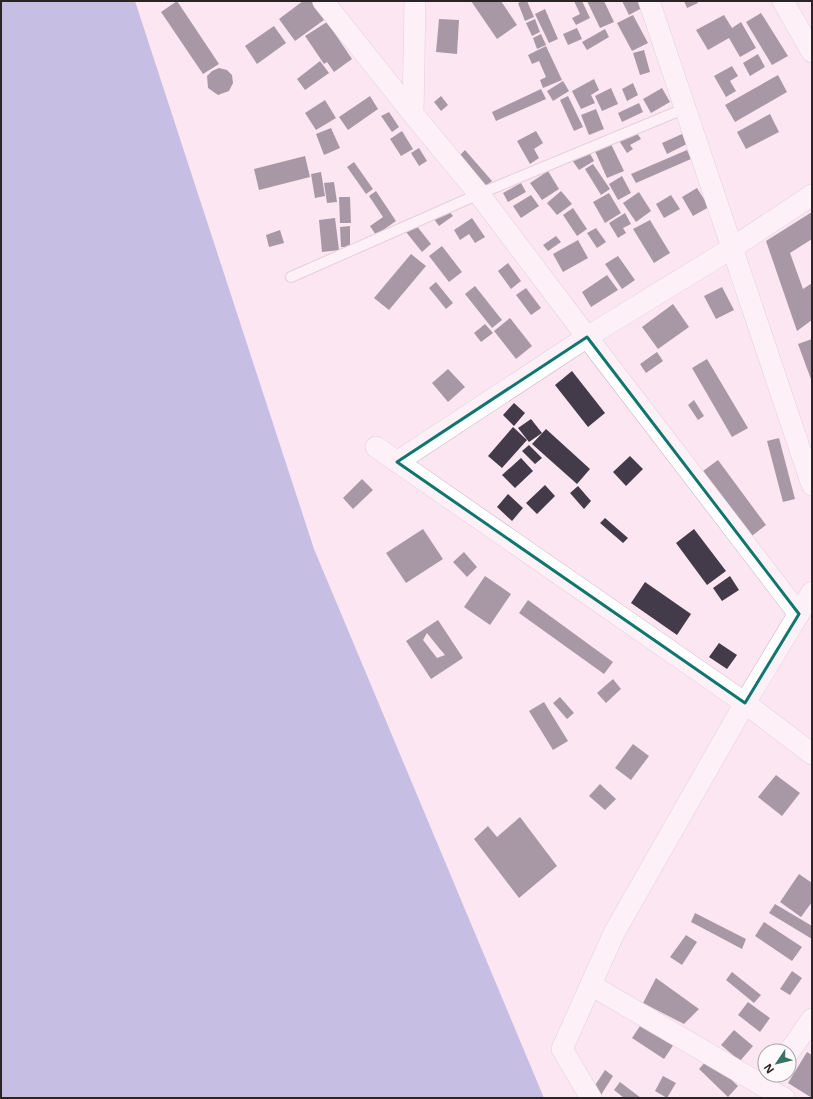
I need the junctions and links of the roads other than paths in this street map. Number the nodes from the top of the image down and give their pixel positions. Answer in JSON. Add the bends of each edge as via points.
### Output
{"nodes":[{"id":1,"x":322,"y":1,"type":"edge"},
{"id":2,"x":649,"y":1,"type":"edge"},
{"id":3,"x":783,"y":1,"type":"edge"},
{"id":4,"x":416,"y":2,"type":"edge"},
{"id":5,"x":812,"y":52,"type":"edge"},
{"id":6,"x":686,"y":108,"type":"junction"},
{"id":7,"x":413,"y":114,"type":"junction"},
{"id":8,"x":480,"y":194,"type":"junction"},
{"id":9,"x":812,"y":195,"type":"edge"},
{"id":10,"x":732,"y":248,"type":"junction"},
{"id":11,"x":291,"y":277,"type":"dead end"},
{"id":12,"x":587,"y":337,"type":"junction"},
{"id":13,"x":376,"y":447,"type":"dead end"},
{"id":14,"x":397,"y":462,"type":"junction"},
{"id":15,"x":812,"y":485,"type":"edge"},
{"id":16,"x":812,"y":592,"type":"edge"},
{"id":17,"x":799,"y":614,"type":"junction"},
{"id":18,"x":745,"y":703,"type":"junction"},
{"id":19,"x":812,"y":754,"type":"edge"},
{"id":20,"x":591,"y":985,"type":"junction"},
{"id":21,"x":812,"y":1019,"type":"edge"},
{"id":22,"x":795,"y":1043,"type":"edge"},
{"id":23,"x":764,"y":1086,"type":"edge"},
{"id":24,"x":591,"y":1098,"type":"edge"},
{"id":25,"x":784,"y":1098,"type":"edge"}],
"edges":[{"from":1,"to":7,"type":"street"},
{"from":2,"to":6,"type":"street"},
{"from":3,"to":5,"type":"street"},
{"from":4,"to":7,"type":"street"},
{"from":6,"to":8,"type":"lane"},
{"from":6,"to":10,"type":"street"},
{"from":7,"to":8,"type":"street"},
{"from":8,"to":11,"type":"lane"},
{"from":8,"to":12,"type":"street"},
{"from":9,"to":10,"type":"street"},
{"from":10,"to":12,"type":"street"},
{"from":10,"to":15,"type":"street"},
{"from":12,"to":14,"type":"street"},
{"from":12,"to":17,"type":"street"},
{"from":13,"to":14,"type":"street"},
{"from":14,"to":18,"type":"street"},
{"from":16,"to":17,"type":"street"},
{"from":17,"to":18,"type":"street"},
{"from":18,"to":19,"type":"street"},
{"from":18,"to":20,"type":"street","via":[[614,933]]},
{"from":20,"to":23,"type":"street"},
{"from":20,"to":24,"type":"street","via":[[562,1049]]},
{"from":21,"to":22,"type":"street"},
{"from":23,"to":25,"type":"street"}]}
